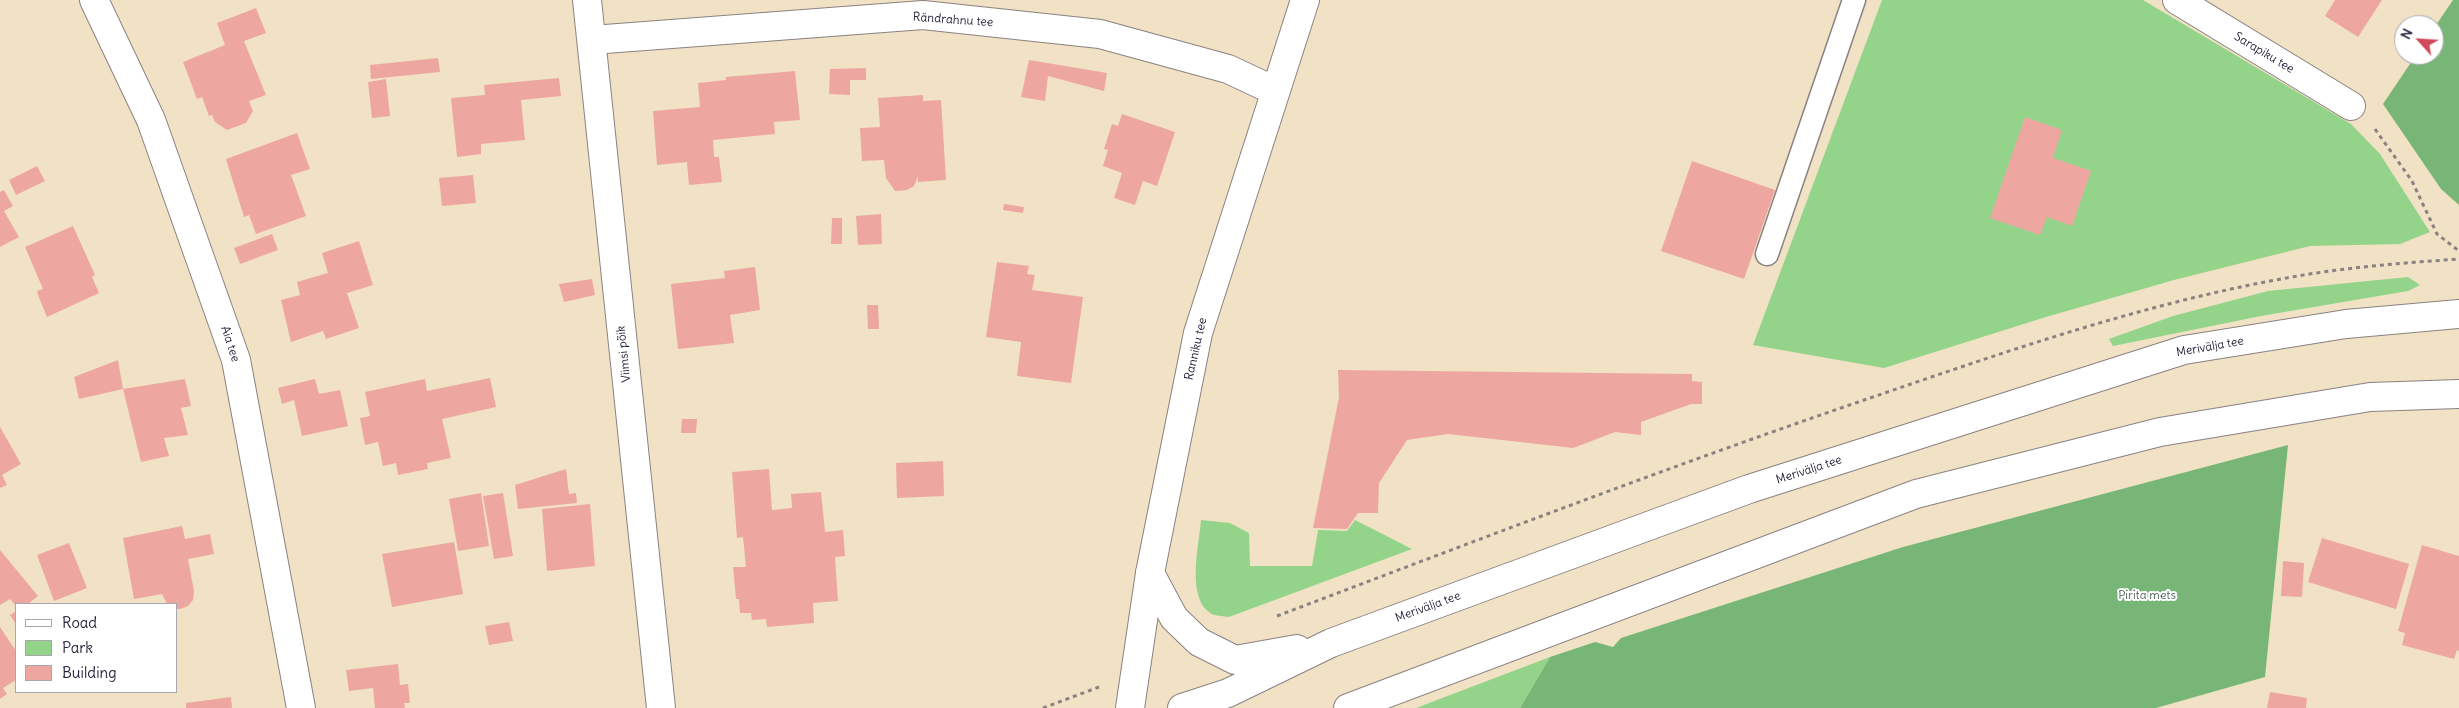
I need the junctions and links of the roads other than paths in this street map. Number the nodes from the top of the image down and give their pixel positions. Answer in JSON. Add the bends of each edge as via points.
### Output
{"nodes":[{"id":1,"x":94,"y":0,"type":"edge"},
{"id":2,"x":587,"y":0,"type":"edge"},
{"id":3,"x":1305,"y":0,"type":"edge"},
{"id":4,"x":1854,"y":0,"type":"edge"},
{"id":5,"x":2177,"y":0,"type":"edge"},
{"id":6,"x":592,"y":40,"type":"junction"},
{"id":7,"x":1275,"y":91,"type":"junction"},
{"id":8,"x":2351,"y":106,"type":"road end"},
{"id":9,"x":1767,"y":254,"type":"dead end"},
{"id":10,"x":2459,"y":314,"type":"edge"},
{"id":11,"x":2459,"y":394,"type":"edge"},
{"id":12,"x":1150,"y":573,"type":"junction"},
{"id":13,"x":1330,"y":643,"type":"junction"},
{"id":14,"x":301,"y":708,"type":"edge"},
{"id":15,"x":661,"y":708,"type":"edge"},
{"id":16,"x":1130,"y":708,"type":"edge"},
{"id":17,"x":1182,"y":708,"type":"edge"},
{"id":18,"x":1348,"y":708,"type":"edge"}],
"edges":[{"from":1,"to":14,"type":"street","name":"Aia tee","via":[[151,120],[236,360]]},
{"from":2,"to":6,"type":"street","name":"Viimsi põik"},
{"from":3,"to":7,"type":"street","name":"Ranniku tee"},
{"from":4,"to":9,"type":"lane"},
{"from":5,"to":8,"type":"street","name":"Sarapiku tee"},
{"from":6,"to":7,"type":"street","name":"Rändrahnu tee","via":[[923,15],[1100,34],[1228,69]]},
{"from":6,"to":15,"type":"street","name":"Viimsi põik"},
{"from":7,"to":12,"type":"street","name":"Ranniku tee","via":[[1198,333]]},
{"from":10,"to":13,"type":"street","name":"Merivälja tee","via":[[2346,324],[2184,350],[1749,489]]},
{"from":11,"to":18,"type":"street","via":[[2370,397],[2160,432],[1916,494]]},
{"from":12,"to":13,"type":"street","via":[[1174,618],[1199,642],[1235,660]]},
{"from":12,"to":16,"type":"street","name":"Ranniku tee"},
{"from":13,"to":17,"type":"street","name":"Merivälja tee","via":[[1228,693]]}]}
